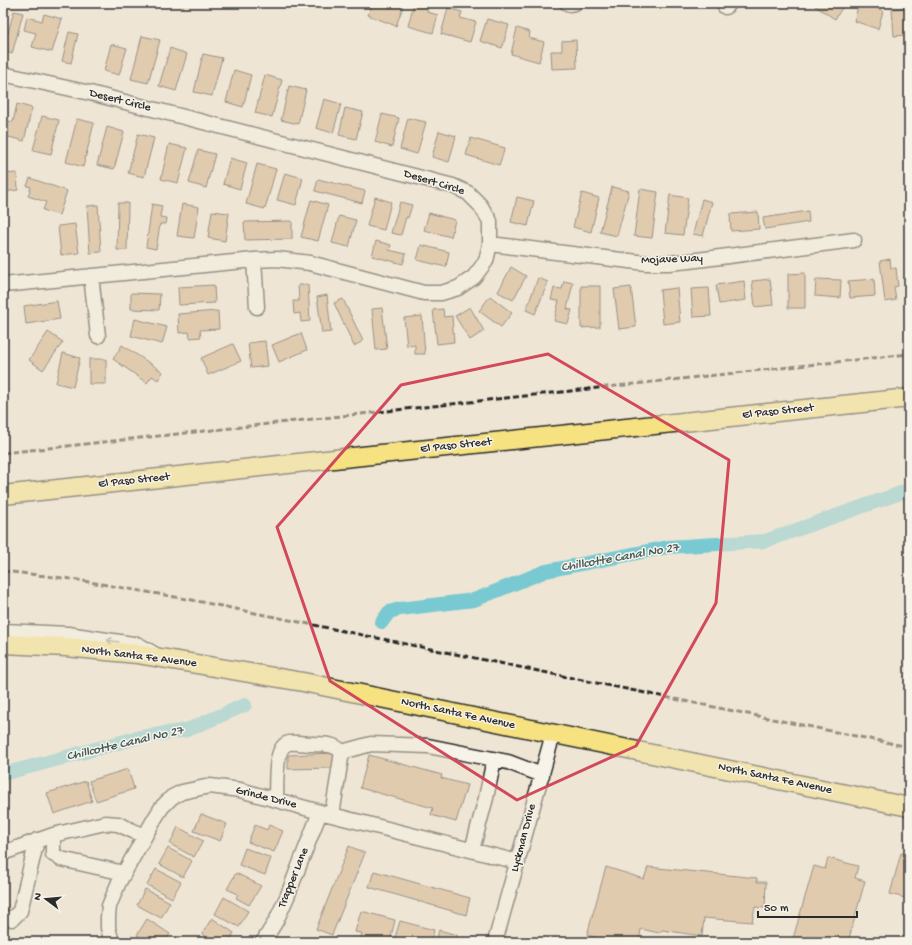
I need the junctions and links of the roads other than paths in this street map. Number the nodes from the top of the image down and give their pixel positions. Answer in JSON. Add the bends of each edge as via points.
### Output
{"nodes":[{"id":1,"x":567,"y":3,"type":"edge"},
{"id":2,"x":575,"y":3,"type":"edge"},
{"id":3,"x":3,"y":74,"type":"edge"},
{"id":4,"x":854,"y":240,"type":"dead end"},
{"id":5,"x":490,"y":244,"type":"junction"},
{"id":6,"x":254,"y":260,"type":"junction"},
{"id":7,"x":91,"y":276,"type":"junction"},
{"id":8,"x":3,"y":285,"type":"edge"},
{"id":9,"x":258,"y":307,"type":"dead end"},
{"id":10,"x":98,"y":336,"type":"dead end"},
{"id":11,"x":909,"y":398,"type":"edge"},
{"id":12,"x":3,"y":495,"type":"edge"},
{"id":13,"x":3,"y":631,"type":"edge"},
{"id":14,"x":3,"y":644,"type":"edge"},
{"id":15,"x":162,"y":658,"type":"junction"},
{"id":16,"x":553,"y":734,"type":"junction"},
{"id":17,"x":342,"y":752,"type":"junction"},
{"id":18,"x":494,"y":759,"type":"junction"},
{"id":19,"x":542,"y":775,"type":"junction"},
{"id":20,"x":276,"y":800,"type":"junction"},
{"id":21,"x":909,"y":807,"type":"edge"},
{"id":22,"x":326,"y":814,"type":"junction"},
{"id":23,"x":52,"y":835,"type":"junction"},
{"id":24,"x":144,"y":836,"type":"junction"},
{"id":25,"x":37,"y":840,"type":"junction"},
{"id":26,"x":472,"y":850,"type":"junction"},
{"id":27,"x":3,"y":852,"type":"edge"},
{"id":28,"x":518,"y":862,"type":"junction"},
{"id":29,"x":124,"y":873,"type":"junction"},
{"id":30,"x":3,"y":917,"type":"edge"},
{"id":31,"x":112,"y":942,"type":"edge"},
{"id":32,"x":263,"y":942,"type":"edge"},
{"id":33,"x":495,"y":942,"type":"edge"}],
"edges":[{"from":1,"to":2,"type":"street"},
{"from":3,"to":5,"type":"street","name":"Desert Circle","via":[[90,93],[453,186],[468,193],[480,205],[490,221]]},
{"from":4,"to":5,"type":"street","name":"Mojave Way","via":[[669,263],[646,263]]},
{"from":5,"to":6,"type":"street","name":"Desert Circle","via":[[486,261],[474,277],[458,288],[441,293],[424,293],[310,263],[277,259]]},
{"from":6,"to":7,"type":"street","name":"Desert Circle"},
{"from":6,"to":9,"type":"street"},
{"from":7,"to":8,"type":"street","name":"Desert Circle"},
{"from":7,"to":10,"type":"street"},
{"from":11,"to":12,"type":"main road","name":"El Paso Street"},
{"from":15,"to":13,"type":"street","one_way":true,"via":[[139,645],[68,634]]},
{"from":14,"to":15,"type":"main road","name":"North Santa Fe Avenue"},
{"from":15,"to":16,"type":"main road","name":"North Santa Fe Avenue","via":[[303,682]]},
{"from":16,"to":19,"type":"street","name":"Lyckman Drive"},
{"from":16,"to":21,"type":"main road","name":"North Santa Fe Avenue"},
{"from":17,"to":18,"type":"street","via":[[371,744],[428,746]]},
{"from":17,"to":20,"type":"street","via":[[337,746],[326,745],[288,743],[282,747],[277,760]]},
{"from":17,"to":22,"type":"street","name":"Trapper Lane"},
{"from":18,"to":19,"type":"street"},
{"from":18,"to":26,"type":"street"},
{"from":19,"to":28,"type":"street","name":"Lyckman Drive"},
{"from":20,"to":22,"type":"street","name":"Grinde Drive"},
{"from":20,"to":24,"type":"street","name":"Grinde Drive","via":[[240,790],[210,786],[182,792],[162,806]]},
{"from":22,"to":26,"type":"street","name":"Grinde Drive"},
{"from":22,"to":32,"type":"street","name":"Trapper Lane","via":[[276,921]]},
{"from":23,"to":24,"type":"street","via":[[105,823],[118,824]]},
{"from":23,"to":25,"type":"street"},
{"from":23,"to":29,"type":"street","via":[[53,854],[61,859]]},
{"from":24,"to":29,"type":"street","name":"Grinde Drive"},
{"from":25,"to":27,"type":"street"},
{"from":25,"to":30,"type":"street","via":[[20,911],[12,919]]},
{"from":26,"to":28,"type":"street","name":"Grinde Drive"},
{"from":28,"to":33,"type":"street","name":"Lyckman Drive"},
{"from":29,"to":31,"type":"street","name":"Grinde Drive","via":[[109,906],[108,928]]}]}
